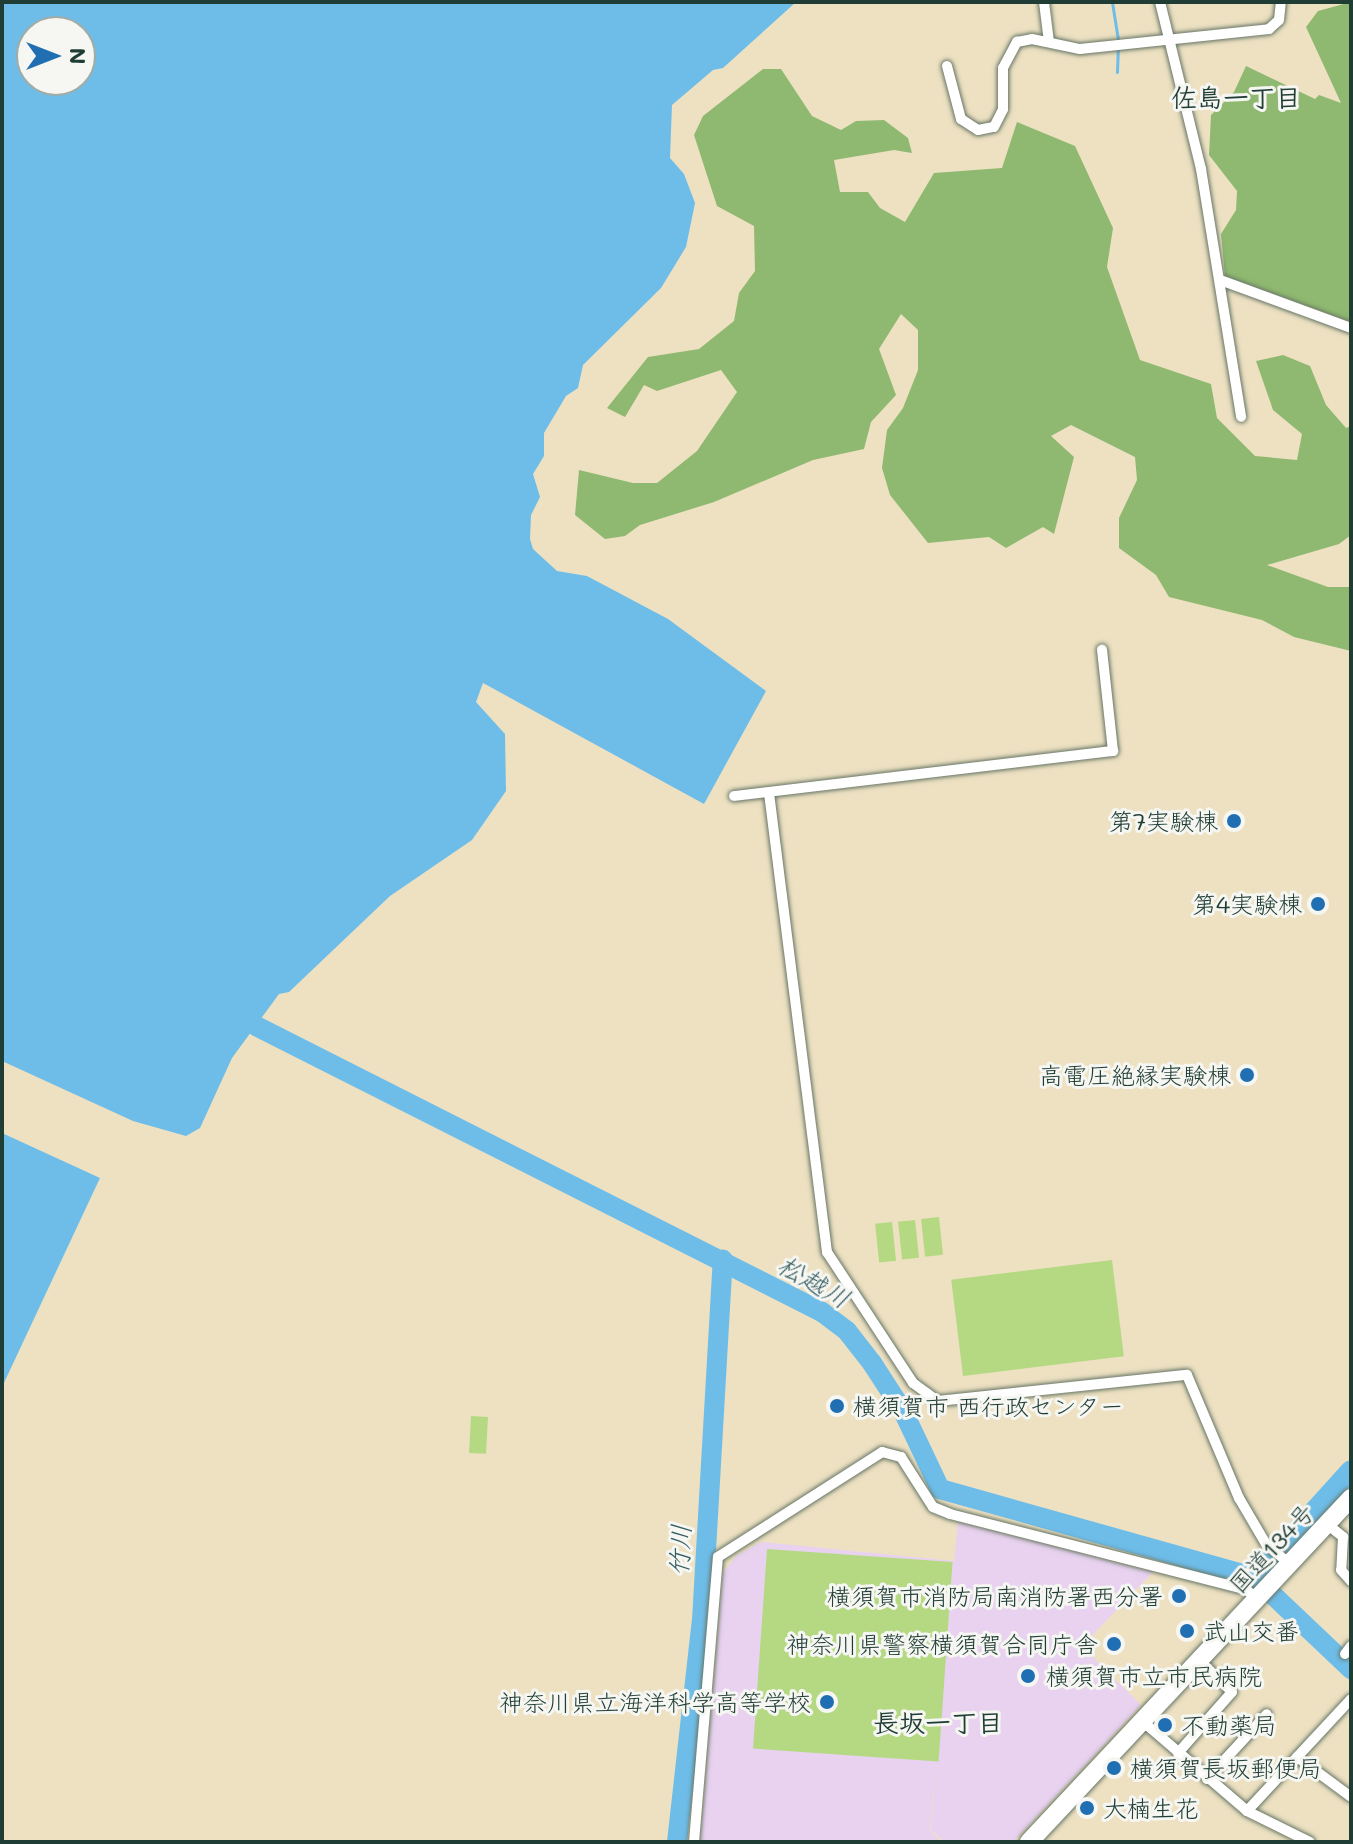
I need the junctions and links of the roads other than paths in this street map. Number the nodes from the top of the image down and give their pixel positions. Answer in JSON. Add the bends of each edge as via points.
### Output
{"nodes":[{"id":1,"x":1044,"y":2,"type":"edge"},
{"id":2,"x":1160,"y":2,"type":"edge"},
{"id":3,"x":1281,"y":2,"type":"edge"},
{"id":4,"x":1168,"y":38,"type":"junction"},
{"id":5,"x":1049,"y":42,"type":"junction"},
{"id":6,"x":947,"y":66,"type":"dead end"},
{"id":7,"x":1220,"y":280,"type":"junction"},
{"id":8,"x":1351,"y":328,"type":"edge"},
{"id":9,"x":1241,"y":417,"type":"dead end"},
{"id":10,"x":1102,"y":650,"type":"dead end"},
{"id":11,"x":769,"y":793,"type":"junction"},
{"id":12,"x":734,"y":796,"type":"dead end"},
{"id":13,"x":1351,"y":1498,"type":"edge"},
{"id":14,"x":1327,"y":1524,"type":"junction"},
{"id":15,"x":1289,"y":1563,"type":"junction"},
{"id":16,"x":1351,"y":1581,"type":"edge"},
{"id":17,"x":1263,"y":1592,"type":"junction"},
{"id":18,"x":1199,"y":1660,"type":"junction"},
{"id":19,"x":1351,"y":1699,"type":"edge"},
{"id":20,"x":1267,"y":1714,"type":"dead end"},
{"id":21,"x":1141,"y":1720,"type":"junction"},
{"id":22,"x":1178,"y":1753,"type":"junction"},
{"id":23,"x":1297,"y":1757,"type":"junction"},
{"id":24,"x":1207,"y":1779,"type":"junction"},
{"id":25,"x":1351,"y":1797,"type":"edge"},
{"id":26,"x":1247,"y":1811,"type":"junction"},
{"id":27,"x":694,"y":1842,"type":"edge"},
{"id":28,"x":1029,"y":1842,"type":"edge"},
{"id":29,"x":1310,"y":1842,"type":"edge"}],
"edges":[{"from":1,"to":5,"type":"street"},
{"from":2,"to":4,"type":"street"},
{"from":3,"to":4,"type":"street","via":[[1279,20],[1269,29]]},
{"from":4,"to":5,"type":"street","via":[[1080,49]]},
{"from":4,"to":7,"type":"street","via":[[1192,130]]},
{"from":5,"to":6,"type":"street","via":[[1017,42],[1009,51],[1003,68],[1003,109],[994,127],[978,130],[961,119]]},
{"from":7,"to":8,"type":"street"},
{"from":7,"to":9,"type":"street"},
{"from":10,"to":11,"type":"street","via":[[1113,751]]},
{"from":11,"to":12,"type":"street"},
{"from":11,"to":15,"type":"street","via":[[827,1252],[913,1383],[938,1401],[1187,1375],[1239,1498],[1266,1544]]},
{"from":13,"to":14,"type":"highway","name":"国道134号"},
{"from":14,"to":15,"type":"highway","name":"国道134号"},
{"from":14,"to":16,"type":"street","via":[[1343,1537],[1341,1570]]},
{"from":15,"to":17,"type":"highway","name":"国道134号"},
{"from":17,"to":18,"type":"highway","name":"国道134号"},
{"from":17,"to":27,"type":"street","via":[[950,1514],[933,1507],[901,1457],[882,1452],[718,1557]]},
{"from":18,"to":21,"type":"highway","name":"国道134号"},
{"from":18,"to":22,"type":"street","via":[[1232,1692]]},
{"from":19,"to":23,"type":"street"},
{"from":20,"to":24,"type":"street"},
{"from":21,"to":22,"type":"street"},
{"from":21,"to":28,"type":"highway","name":"国道134号"},
{"from":22,"to":24,"type":"street"},
{"from":23,"to":25,"type":"street"},
{"from":23,"to":26,"type":"street"},
{"from":24,"to":26,"type":"street"},
{"from":26,"to":29,"type":"street"}]}
